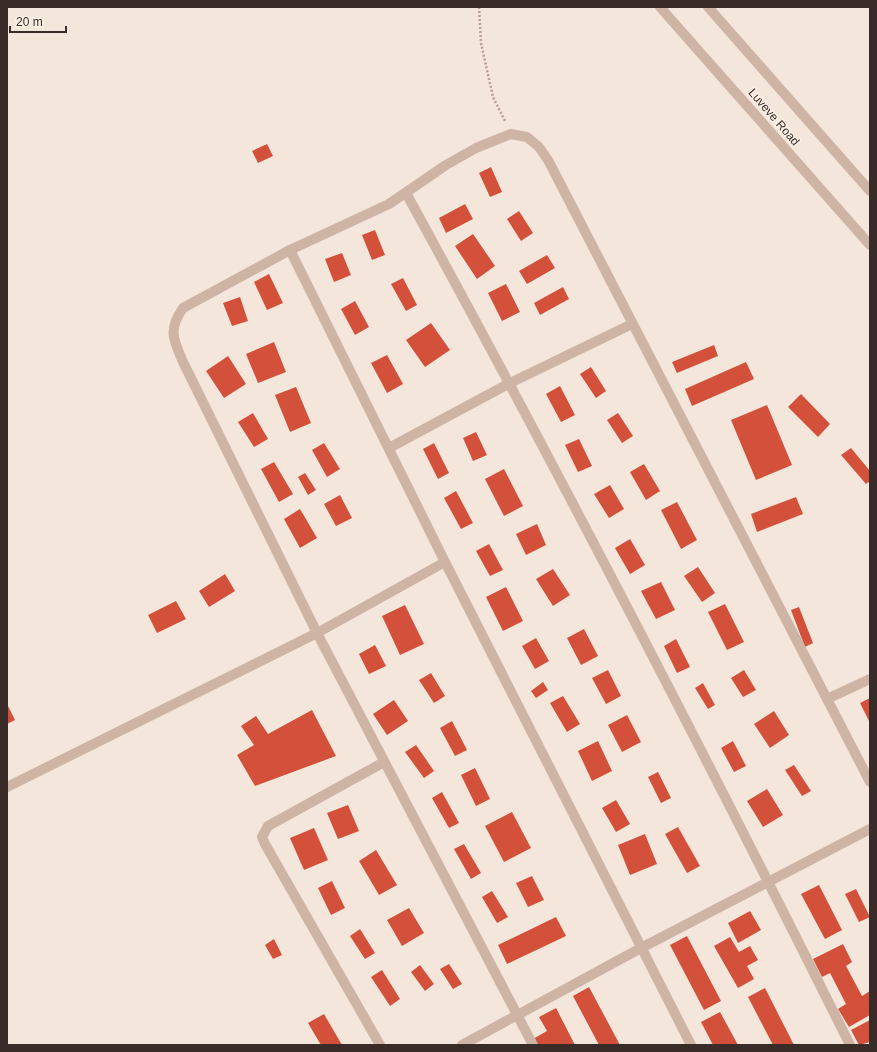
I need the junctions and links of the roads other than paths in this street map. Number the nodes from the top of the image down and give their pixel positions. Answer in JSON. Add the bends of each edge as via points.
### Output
{"nodes":[{"id":1,"x":660,"y":7,"type":"edge"},
{"id":2,"x":708,"y":7,"type":"edge"},
{"id":3,"x":870,"y":191,"type":"edge"},
{"id":4,"x":406,"y":193,"type":"junction"},
{"id":5,"x":870,"y":245,"type":"edge"},
{"id":6,"x":290,"y":250,"type":"junction"},
{"id":7,"x":632,"y":324,"type":"junction"},
{"id":8,"x":510,"y":383,"type":"junction"},
{"id":9,"x":389,"y":448,"type":"junction"},
{"id":10,"x":445,"y":562,"type":"junction"},
{"id":11,"x":317,"y":634,"type":"junction"},
{"id":12,"x":870,"y":679,"type":"edge"},
{"id":13,"x":827,"y":699,"type":"junction"},
{"id":14,"x":384,"y":762,"type":"junction"},
{"id":15,"x":870,"y":782,"type":"edge"},
{"id":16,"x":7,"y":787,"type":"edge"},
{"id":17,"x":870,"y":829,"type":"edge"},
{"id":18,"x":769,"y":882,"type":"junction"},
{"id":19,"x":641,"y":948,"type":"junction"},
{"id":20,"x":518,"y":1014,"type":"junction"},
{"id":21,"x":380,"y":1045,"type":"edge"},
{"id":22,"x":462,"y":1045,"type":"edge"},
{"id":23,"x":533,"y":1045,"type":"edge"},
{"id":24,"x":691,"y":1045,"type":"edge"},
{"id":25,"x":850,"y":1045,"type":"edge"}],
"edges":[{"from":1,"to":5,"type":"street","name":"Luveve Road"},
{"from":2,"to":3,"type":"street","name":"Luveve Road"},
{"from":4,"to":6,"type":"street","via":[[389,204]]},
{"from":4,"to":7,"type":"street","via":[[476,148],[511,134],[526,137],[539,147],[548,160]]},
{"from":4,"to":8,"type":"street"},
{"from":6,"to":9,"type":"street"},
{"from":6,"to":11,"type":"street","via":[[183,308],[176,319],[173,338]]},
{"from":7,"to":8,"type":"street"},
{"from":7,"to":13,"type":"street"},
{"from":8,"to":9,"type":"street"},
{"from":8,"to":18,"type":"street"},
{"from":9,"to":10,"type":"street"},
{"from":10,"to":11,"type":"street"},
{"from":10,"to":19,"type":"street"},
{"from":11,"to":14,"type":"street"},
{"from":11,"to":16,"type":"street"},
{"from":12,"to":13,"type":"street"},
{"from":13,"to":15,"type":"street"},
{"from":14,"to":20,"type":"street"},
{"from":14,"to":21,"type":"street","via":[[268,826],[262,837]]},
{"from":17,"to":18,"type":"street"},
{"from":18,"to":19,"type":"street"},
{"from":18,"to":25,"type":"street"},
{"from":19,"to":20,"type":"street"},
{"from":19,"to":24,"type":"street"},
{"from":20,"to":22,"type":"street"},
{"from":20,"to":23,"type":"street"}]}
